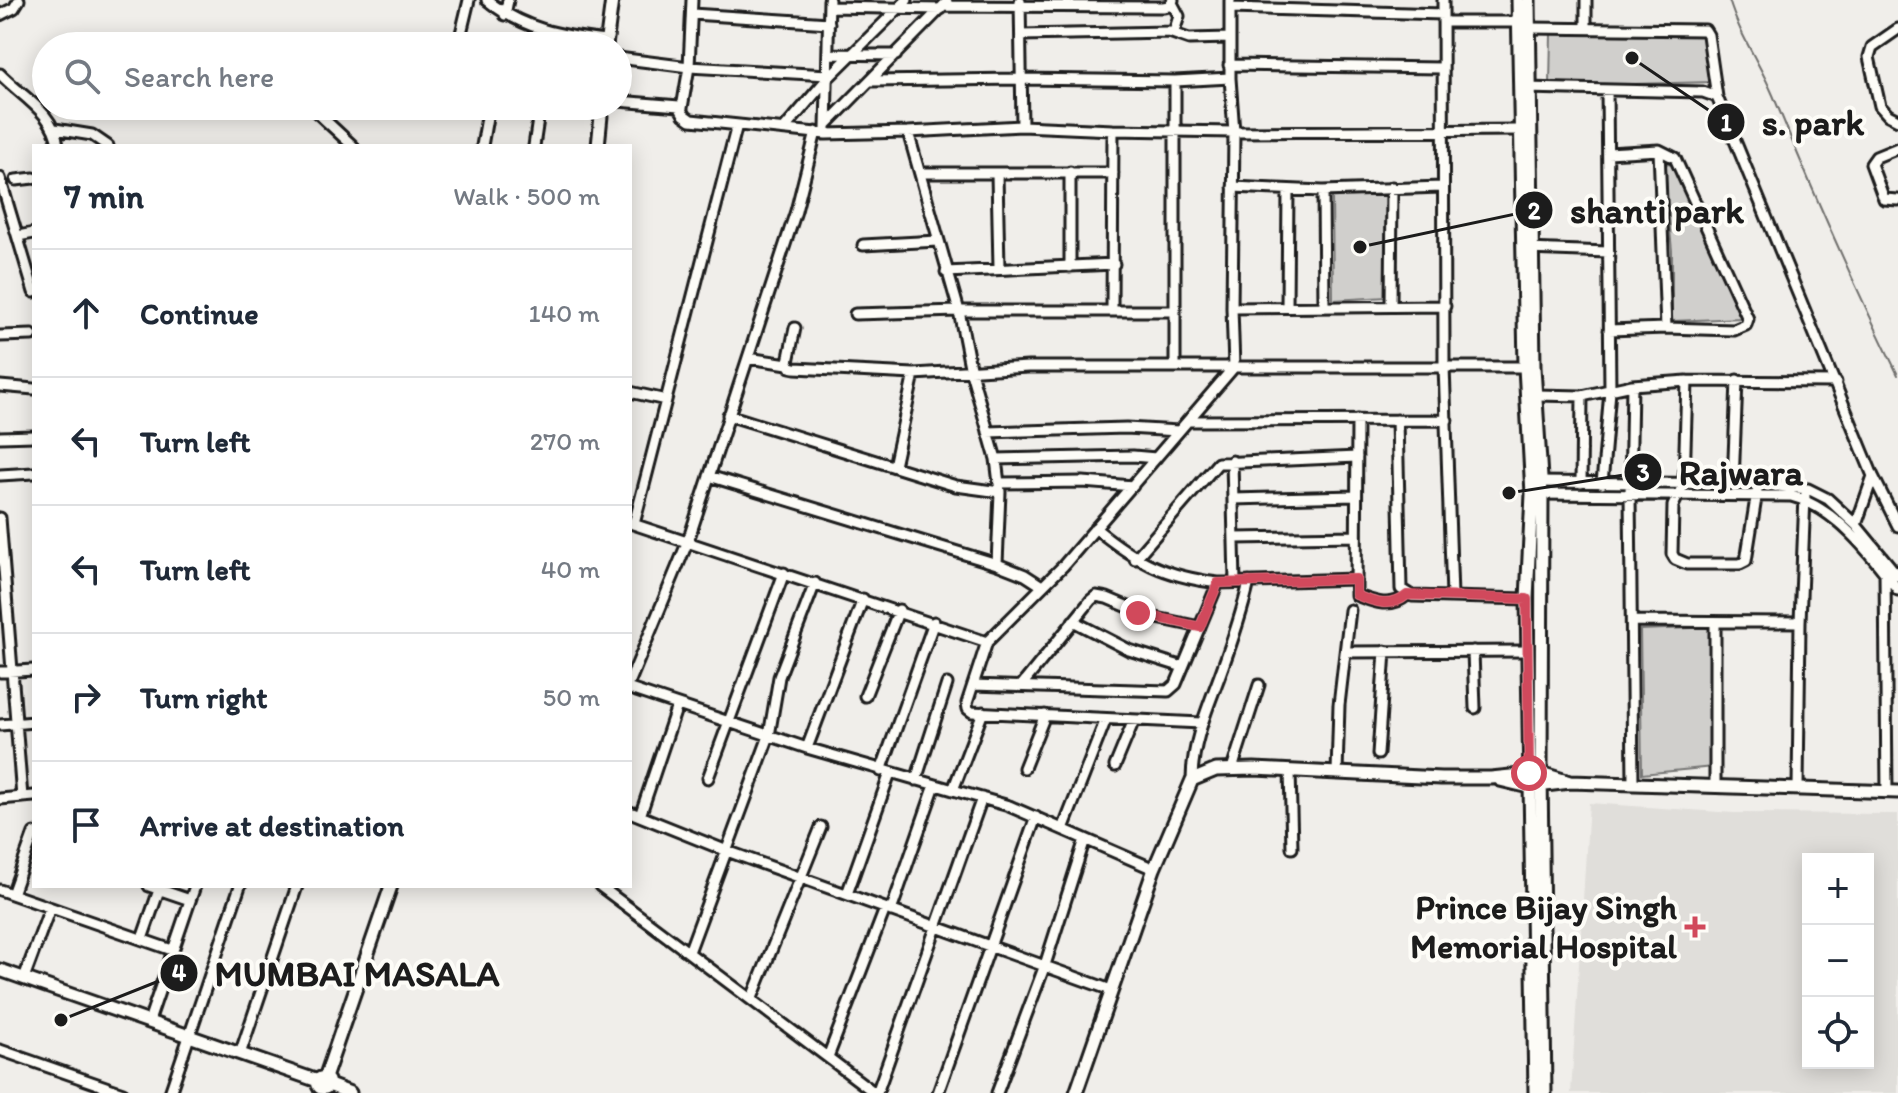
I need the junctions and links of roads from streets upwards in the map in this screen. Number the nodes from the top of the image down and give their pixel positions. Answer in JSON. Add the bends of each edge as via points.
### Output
{"nodes":[{"id":1,"x":19,"y":0,"type":"edge"},
{"id":2,"x":469,"y":0,"type":"edge"},
{"id":3,"x":487,"y":0,"type":"edge"},
{"id":4,"x":508,"y":0,"type":"edge"},
{"id":5,"x":612,"y":0,"type":"edge"},
{"id":6,"x":692,"y":0,"type":"edge"},
{"id":7,"x":1443,"y":0,"type":"edge"},
{"id":8,"x":1518,"y":0,"type":"edge"},
{"id":9,"x":1529,"y":0,"type":"edge"},
{"id":10,"x":1586,"y":0,"type":"edge"},
{"id":11,"x":1172,"y":2,"type":"edge"},
{"id":12,"x":1020,"y":3,"type":"edge"},
{"id":13,"x":829,"y":4,"type":"edge"},
{"id":14,"x":903,"y":4,"type":"edge"},
{"id":15,"x":1230,"y":4,"type":"edge"},
{"id":16,"x":945,"y":5,"type":"edge"},
{"id":17,"x":692,"y":14,"type":"junction"},
{"id":18,"x":0,"y":15,"type":"edge"},
{"id":19,"x":505,"y":15,"type":"junction"},
{"id":20,"x":1443,"y":18,"type":"junction"},
{"id":21,"x":829,"y":23,"type":"junction"},
{"id":22,"x":1524,"y":25,"type":"junction"},
{"id":23,"x":1586,"y":27,"type":"junction"},
{"id":24,"x":1898,"y":29,"type":"edge"},
{"id":25,"x":461,"y":32,"type":"edge"},
{"id":26,"x":549,"y":32,"type":"edge"},
{"id":27,"x":608,"y":32,"type":"edge"},
{"id":28,"x":1174,"y":32,"type":"junction"},
{"id":29,"x":1021,"y":35,"type":"junction"},
{"id":30,"x":1230,"y":38,"type":"junction"},
{"id":31,"x":828,"y":54,"type":"junction"},
{"id":32,"x":853,"y":54,"type":"junction"},
{"id":33,"x":896,"y":55,"type":"junction"},
{"id":34,"x":632,"y":60,"type":"edge"},
{"id":35,"x":1229,"y":65,"type":"junction"},
{"id":36,"x":689,"y":67,"type":"junction"},
{"id":37,"x":1442,"y":68,"type":"junction"},
{"id":38,"x":0,"y":74,"type":"edge"},
{"id":39,"x":828,"y":77,"type":"junction"},
{"id":40,"x":1230,"y":78,"type":"junction"},
{"id":41,"x":1020,"y":79,"type":"junction"},
{"id":42,"x":870,"y":81,"type":"junction"},
{"id":43,"x":1175,"y":81,"type":"junction"},
{"id":44,"x":1525,"y":88,"type":"junction"},
{"id":45,"x":1607,"y":90,"type":"junction"},
{"id":46,"x":1717,"y":97,"type":"junction"},
{"id":47,"x":632,"y":103,"type":"edge"},
{"id":48,"x":32,"y":104,"type":"edge"},
{"id":49,"x":682,"y":108,"type":"junction"},
{"id":50,"x":48,"y":120,"type":"edge"},
{"id":51,"x":325,"y":120,"type":"edge"},
{"id":52,"x":487,"y":120,"type":"edge"},
{"id":53,"x":538,"y":120,"type":"edge"},
{"id":54,"x":601,"y":120,"type":"edge"},
{"id":55,"x":1898,"y":120,"type":"edge"},
{"id":56,"x":737,"y":125,"type":"junction"},
{"id":57,"x":1022,"y":126,"type":"junction"},
{"id":58,"x":785,"y":128,"type":"junction"},
{"id":59,"x":55,"y":129,"type":"junction"},
{"id":60,"x":823,"y":130,"type":"junction"},
{"id":61,"x":1113,"y":130,"type":"junction"},
{"id":62,"x":1521,"y":130,"type":"junction"},
{"id":63,"x":1176,"y":131,"type":"junction"},
{"id":64,"x":1443,"y":131,"type":"junction"},
{"id":65,"x":908,"y":132,"type":"junction"},
{"id":66,"x":1234,"y":132,"type":"junction"},
{"id":67,"x":58,"y":144,"type":"edge"},
{"id":68,"x":106,"y":144,"type":"edge"},
{"id":69,"x":351,"y":144,"type":"edge"},
{"id":70,"x":482,"y":144,"type":"edge"},
{"id":71,"x":534,"y":144,"type":"edge"},
{"id":72,"x":598,"y":144,"type":"edge"},
{"id":73,"x":1898,"y":148,"type":"edge"},
{"id":74,"x":1659,"y":150,"type":"junction"},
{"id":75,"x":1608,"y":153,"type":"junction"},
{"id":76,"x":1070,"y":172,"type":"junction"},
{"id":77,"x":920,"y":173,"type":"junction"},
{"id":78,"x":1113,"y":173,"type":"junction"},
{"id":79,"x":997,"y":174,"type":"junction"},
{"id":80,"x":0,"y":178,"type":"edge"},
{"id":81,"x":32,"y":178,"type":"edge"},
{"id":82,"x":16,"y":180,"type":"dead end"},
{"id":83,"x":1233,"y":187,"type":"junction"},
{"id":84,"x":1392,"y":187,"type":"junction"},
{"id":85,"x":1442,"y":187,"type":"junction"},
{"id":86,"x":1288,"y":190,"type":"junction"},
{"id":87,"x":1323,"y":191,"type":"junction"},
{"id":88,"x":1898,"y":200,"type":"edge"},
{"id":89,"x":32,"y":233,"type":"edge"},
{"id":90,"x":18,"y":236,"type":"junction"},
{"id":91,"x":938,"y":241,"type":"junction"},
{"id":92,"x":863,"y":245,"type":"dead end"},
{"id":93,"x":1528,"y":248,"type":"junction"},
{"id":94,"x":1608,"y":252,"type":"junction"},
{"id":95,"x":1114,"y":264,"type":"junction"},
{"id":96,"x":1070,"y":267,"type":"junction"},
{"id":97,"x":999,"y":268,"type":"junction"},
{"id":98,"x":946,"y":272,"type":"junction"},
{"id":99,"x":32,"y":285,"type":"edge"},
{"id":100,"x":1391,"y":306,"type":"junction"},
{"id":101,"x":1445,"y":306,"type":"junction"},
{"id":102,"x":1287,"y":307,"type":"junction"},
{"id":103,"x":1324,"y":307,"type":"junction"},
{"id":104,"x":1232,"y":308,"type":"junction"},
{"id":105,"x":1112,"y":310,"type":"junction"},
{"id":106,"x":959,"y":311,"type":"junction"},
{"id":107,"x":1173,"y":311,"type":"junction"},
{"id":108,"x":855,"y":314,"type":"dead end"},
{"id":109,"x":795,"y":328,"type":"dead end"},
{"id":110,"x":1666,"y":328,"type":"junction"},
{"id":111,"x":1609,"y":330,"type":"junction"},
{"id":112,"x":32,"y":335,"type":"edge"},
{"id":113,"x":0,"y":336,"type":"edge"},
{"id":114,"x":748,"y":358,"type":"junction"},
{"id":115,"x":788,"y":364,"type":"junction"},
{"id":116,"x":1444,"y":366,"type":"junction"},
{"id":117,"x":1175,"y":367,"type":"junction"},
{"id":118,"x":1234,"y":367,"type":"junction"},
{"id":119,"x":1529,"y":367,"type":"junction"},
{"id":120,"x":971,"y":372,"type":"junction"},
{"id":121,"x":914,"y":374,"type":"junction"},
{"id":122,"x":1737,"y":380,"type":"junction"},
{"id":123,"x":1687,"y":381,"type":"junction"},
{"id":124,"x":1836,"y":382,"type":"junction"},
{"id":125,"x":1632,"y":385,"type":"junction"},
{"id":126,"x":0,"y":386,"type":"edge"},
{"id":127,"x":32,"y":389,"type":"edge"},
{"id":128,"x":1610,"y":391,"type":"junction"},
{"id":129,"x":632,"y":392,"type":"edge"},
{"id":130,"x":1537,"y":395,"type":"junction"},
{"id":131,"x":1582,"y":396,"type":"junction"},
{"id":132,"x":666,"y":400,"type":"junction"},
{"id":133,"x":728,"y":415,"type":"junction"},
{"id":134,"x":1357,"y":420,"type":"junction"},
{"id":135,"x":1397,"y":420,"type":"junction"},
{"id":136,"x":1447,"y":420,"type":"junction"},
{"id":137,"x":1188,"y":421,"type":"junction"},
{"id":138,"x":1179,"y":431,"type":"junction"},
{"id":139,"x":988,"y":432,"type":"junction"},
{"id":140,"x":32,"y":436,"type":"edge"},
{"id":141,"x":0,"y":437,"type":"edge"},
{"id":142,"x":1357,"y":457,"type":"junction"},
{"id":143,"x":1156,"y":458,"type":"junction"},
{"id":144,"x":996,"y":459,"type":"junction"},
{"id":145,"x":1232,"y":461,"type":"junction"},
{"id":146,"x":894,"y":466,"type":"junction"},
{"id":147,"x":32,"y":473,"type":"edge"},
{"id":148,"x":0,"y":475,"type":"edge"},
{"id":149,"x":709,"y":476,"type":"junction"},
{"id":150,"x":1873,"y":476,"type":"junction"},
{"id":151,"x":1581,"y":483,"type":"junction"},
{"id":152,"x":1684,"y":483,"type":"junction"},
{"id":153,"x":1602,"y":484,"type":"junction"},
{"id":154,"x":1733,"y":484,"type":"junction"},
{"id":155,"x":1757,"y":484,"type":"junction"},
{"id":156,"x":1133,"y":486,"type":"junction"},
{"id":157,"x":1000,"y":487,"type":"junction"},
{"id":158,"x":1536,"y":488,"type":"junction"},
{"id":159,"x":1630,"y":489,"type":"junction"},
{"id":160,"x":1808,"y":489,"type":"junction"},
{"id":161,"x":1679,"y":494,"type":"junction"},
{"id":162,"x":1356,"y":496,"type":"junction"},
{"id":163,"x":1757,"y":496,"type":"junction"},
{"id":164,"x":1233,"y":499,"type":"junction"},
{"id":165,"x":1803,"y":499,"type":"junction"},
{"id":166,"x":0,"y":518,"type":"edge"},
{"id":167,"x":632,"y":523,"type":"edge"},
{"id":168,"x":1856,"y":525,"type":"junction"},
{"id":169,"x":1898,"y":526,"type":"edge"},
{"id":170,"x":1095,"y":528,"type":"junction"},
{"id":171,"x":1356,"y":536,"type":"junction"},
{"id":172,"x":1235,"y":538,"type":"junction"},
{"id":173,"x":688,"y":541,"type":"junction"},
{"id":174,"x":1135,"y":559,"type":"junction"},
{"id":175,"x":997,"y":564,"type":"junction"},
{"id":176,"x":1887,"y":569,"type":"junction"},
{"id":177,"x":784,"y":573,"type":"junction"},
{"id":178,"x":1898,"y":576,"type":"edge"},
{"id":179,"x":1356,"y":579,"type":"junction"},
{"id":180,"x":1235,"y":582,"type":"junction"},
{"id":181,"x":1249,"y":582,"type":"junction"},
{"id":182,"x":815,"y":583,"type":"junction"},
{"id":183,"x":1218,"y":583,"type":"junction"},
{"id":184,"x":1042,"y":586,"type":"junction"},
{"id":185,"x":1898,"y":590,"type":"edge"},
{"id":186,"x":1407,"y":595,"type":"junction"},
{"id":187,"x":1452,"y":596,"type":"junction"},
{"id":188,"x":863,"y":599,"type":"junction"},
{"id":189,"x":1527,"y":599,"type":"junction"},
{"id":190,"x":899,"y":610,"type":"junction"},
{"id":191,"x":1350,"y":610,"type":"dead end"},
{"id":192,"x":4,"y":618,"type":"edge"},
{"id":193,"x":1073,"y":621,"type":"junction"},
{"id":194,"x":1633,"y":621,"type":"junction"},
{"id":195,"x":934,"y":622,"type":"junction"},
{"id":196,"x":1715,"y":622,"type":"junction"},
{"id":197,"x":1800,"y":622,"type":"junction"},
{"id":198,"x":1200,"y":627,"type":"junction"},
{"id":199,"x":987,"y":642,"type":"junction"},
{"id":200,"x":1385,"y":651,"type":"junction"},
{"id":201,"x":1473,"y":651,"type":"junction"},
{"id":202,"x":1528,"y":651,"type":"junction"},
{"id":203,"x":1346,"y":652,"type":"junction"},
{"id":204,"x":1183,"y":667,"type":"junction"},
{"id":205,"x":32,"y":670,"type":"edge"},
{"id":206,"x":13,"y":671,"type":"junction"},
{"id":207,"x":0,"y":672,"type":"edge"},
{"id":208,"x":632,"y":676,"type":"edge"},
{"id":209,"x":947,"y":684,"type":"dead end"},
{"id":210,"x":973,"y":685,"type":"junction"},
{"id":211,"x":1259,"y":685,"type":"dead end"},
{"id":212,"x":1021,"y":686,"type":"junction"},
{"id":213,"x":632,"y":690,"type":"edge"},
{"id":214,"x":865,"y":696,"type":"dead end"},
{"id":215,"x":677,"y":706,"type":"junction"},
{"id":216,"x":1475,"y":708,"type":"dead end"},
{"id":217,"x":983,"y":712,"type":"junction"},
{"id":218,"x":1045,"y":715,"type":"junction"},
{"id":219,"x":1106,"y":719,"type":"junction"},
{"id":220,"x":1134,"y":720,"type":"junction"},
{"id":221,"x":32,"y":722,"type":"edge"},
{"id":222,"x":729,"y":723,"type":"junction"},
{"id":223,"x":1201,"y":723,"type":"junction"},
{"id":224,"x":17,"y":724,"type":"junction"},
{"id":225,"x":0,"y":725,"type":"edge"},
{"id":226,"x":769,"y":736,"type":"junction"},
{"id":227,"x":807,"y":748,"type":"junction"},
{"id":228,"x":1378,"y":754,"type":"dead end"},
{"id":229,"x":1115,"y":766,"type":"dead end"},
{"id":230,"x":1024,"y":768,"type":"dead end"},
{"id":231,"x":1232,"y":769,"type":"junction"},
{"id":232,"x":1290,"y":771,"type":"junction"},
{"id":233,"x":886,"y":772,"type":"junction"},
{"id":234,"x":1337,"y":773,"type":"junction"},
{"id":235,"x":1535,"y":773,"type":"junction"},
{"id":236,"x":708,"y":778,"type":"dead end"},
{"id":237,"x":1491,"y":778,"type":"junction"},
{"id":238,"x":916,"y":780,"type":"junction"},
{"id":239,"x":1192,"y":780,"type":"junction"},
{"id":240,"x":1570,"y":782,"type":"junction"},
{"id":241,"x":1633,"y":783,"type":"junction"},
{"id":242,"x":935,"y":785,"type":"junction"},
{"id":243,"x":1715,"y":785,"type":"junction"},
{"id":244,"x":1535,"y":787,"type":"junction"},
{"id":245,"x":1798,"y":788,"type":"junction"},
{"id":246,"x":953,"y":790,"type":"junction"},
{"id":247,"x":1892,"y":792,"type":"edge"},
{"id":248,"x":32,"y":796,"type":"edge"},
{"id":249,"x":22,"y":797,"type":"junction"},
{"id":250,"x":982,"y":798,"type":"junction"},
{"id":251,"x":0,"y":799,"type":"edge"},
{"id":252,"x":635,"y":814,"type":"edge"},
{"id":253,"x":1036,"y":817,"type":"junction"},
{"id":254,"x":821,"y":827,"type":"dead end"},
{"id":255,"x":1063,"y":829,"type":"junction"},
{"id":256,"x":1085,"y":839,"type":"junction"},
{"id":257,"x":32,"y":847,"type":"edge"},
{"id":258,"x":1292,"y":848,"type":"dead end"},
{"id":259,"x":727,"y":851,"type":"junction"},
{"id":260,"x":1154,"y":869,"type":"junction"},
{"id":261,"x":802,"y":877,"type":"junction"},
{"id":262,"x":154,"y":888,"type":"edge"},
{"id":263,"x":194,"y":888,"type":"edge"},
{"id":264,"x":239,"y":888,"type":"edge"},
{"id":265,"x":296,"y":888,"type":"edge"},
{"id":266,"x":390,"y":888,"type":"edge"},
{"id":267,"x":603,"y":888,"type":"edge"},
{"id":268,"x":0,"y":890,"type":"edge"},
{"id":269,"x":159,"y":890,"type":"junction"},
{"id":270,"x":12,"y":894,"type":"junction"},
{"id":271,"x":847,"y":894,"type":"junction"},
{"id":272,"x":190,"y":900,"type":"junction"},
{"id":273,"x":50,"y":908,"type":"junction"},
{"id":274,"x":888,"y":910,"type":"junction"},
{"id":275,"x":938,"y":928,"type":"junction"},
{"id":276,"x":142,"y":939,"type":"junction"},
{"id":277,"x":992,"y":947,"type":"junction"},
{"id":278,"x":172,"y":950,"type":"junction"},
{"id":279,"x":689,"y":952,"type":"junction"},
{"id":280,"x":1045,"y":965,"type":"junction"},
{"id":281,"x":0,"y":970,"type":"edge"},
{"id":282,"x":24,"y":978,"type":"junction"},
{"id":283,"x":1111,"y":990,"type":"junction"},
{"id":284,"x":752,"y":998,"type":"junction"},
{"id":285,"x":149,"y":1021,"type":"junction"},
{"id":286,"x":189,"y":1035,"type":"junction"},
{"id":287,"x":0,"y":1050,"type":"edge"},
{"id":288,"x":240,"y":1054,"type":"junction"},
{"id":289,"x":828,"y":1057,"type":"junction"},
{"id":290,"x":322,"y":1085,"type":"edge"},
{"id":291,"x":123,"y":1093,"type":"edge"},
{"id":292,"x":170,"y":1093,"type":"edge"},
{"id":293,"x":350,"y":1093,"type":"edge"},
{"id":294,"x":876,"y":1093,"type":"edge"},
{"id":295,"x":938,"y":1093,"type":"edge"},
{"id":296,"x":997,"y":1093,"type":"edge"},
{"id":297,"x":1076,"y":1093,"type":"edge"},
{"id":298,"x":1535,"y":1093,"type":"edge"},
{"id":299,"x":1545,"y":1093,"type":"edge"}],
"edges":[{"from":1,"to":18,"type":"street"},
{"from":2,"to":25,"type":"street"},
{"from":3,"to":19,"type":"street"},
{"from":4,"to":19,"type":"street"},
{"from":5,"to":27,"type":"street"},
{"from":6,"to":17,"type":"street"},
{"from":7,"to":20,"type":"street"},
{"from":8,"to":22,"type":"street"},
{"from":9,"to":22,"type":"street"},
{"from":10,"to":23,"type":"street"},
{"from":11,"to":12,"type":"street","via":[[1163,7]]},
{"from":11,"to":28,"type":"street","via":[[1179,16]]},
{"from":12,"to":16,"type":"street"},
{"from":12,"to":29,"type":"street"},
{"from":13,"to":14,"type":"street"},
{"from":13,"to":21,"type":"street"},
{"from":14,"to":16,"type":"street"},
{"from":14,"to":32,"type":"street"},
{"from":15,"to":20,"type":"street"},
{"from":15,"to":30,"type":"street"},
{"from":16,"to":33,"type":"street"},
{"from":17,"to":21,"type":"street"},
{"from":17,"to":36,"type":"street"},
{"from":19,"to":26,"type":"street"},
{"from":20,"to":22,"type":"street"},
{"from":20,"to":37,"type":"street"},
{"from":21,"to":31,"type":"street"},
{"from":22,"to":23,"type":"street"},
{"from":22,"to":44,"type":"street"},
{"from":23,"to":46,"type":"street","via":[[1705,30]]},
{"from":24,"to":55,"type":"street","via":[[1872,47],[1869,57],[1880,106]]},
{"from":28,"to":29,"type":"street"},
{"from":28,"to":30,"type":"street","via":[[1189,39]]},
{"from":29,"to":41,"type":"street"},
{"from":30,"to":35,"type":"street"},
{"from":31,"to":32,"type":"street"},
{"from":31,"to":39,"type":"street"},
{"from":32,"to":33,"type":"street"},
{"from":32,"to":39,"type":"street"},
{"from":33,"to":42,"type":"street"},
{"from":34,"to":36,"type":"street"},
{"from":35,"to":37,"type":"street"},
{"from":35,"to":40,"type":"street"},
{"from":36,"to":39,"type":"street"},
{"from":36,"to":49,"type":"street"},
{"from":37,"to":64,"type":"street"},
{"from":38,"to":48,"type":"street"},
{"from":39,"to":58,"type":"street"},
{"from":39,"to":60,"type":"street"},
{"from":40,"to":43,"type":"street"},
{"from":40,"to":66,"type":"street"},
{"from":41,"to":42,"type":"street"},
{"from":41,"to":43,"type":"street"},
{"from":41,"to":57,"type":"street"},
{"from":42,"to":60,"type":"street"},
{"from":43,"to":63,"type":"street"},
{"from":44,"to":45,"type":"street"},
{"from":44,"to":62,"type":"street"},
{"from":44,"to":93,"type":"street"},
{"from":45,"to":46,"type":"street","via":[[1703,92]]},
{"from":45,"to":75,"type":"street"},
{"from":46,"to":124,"type":"street"},
{"from":47,"to":49,"type":"street"},
{"from":49,"to":56,"type":"street","via":[[691,120]]},
{"from":50,"to":59,"type":"street"},
{"from":51,"to":69,"type":"street"},
{"from":52,"to":70,"type":"street"},
{"from":53,"to":71,"type":"street"},
{"from":54,"to":72,"type":"street"},
{"from":56,"to":58,"type":"street"},
{"from":56,"to":132,"type":"street"},
{"from":57,"to":61,"type":"street"},
{"from":57,"to":65,"type":"street"},
{"from":58,"to":60,"type":"street"},
{"from":59,"to":67,"type":"street"},
{"from":59,"to":68,"type":"street","via":[[92,135]]},
{"from":60,"to":65,"type":"street"},
{"from":60,"to":114,"type":"street"},
{"from":61,"to":63,"type":"street"},
{"from":61,"to":78,"type":"street"},
{"from":62,"to":64,"type":"street"},
{"from":62,"to":93,"type":"street"},
{"from":63,"to":66,"type":"street"},
{"from":63,"to":107,"type":"street"},
{"from":64,"to":66,"type":"street"},
{"from":64,"to":85,"type":"street"},
{"from":65,"to":77,"type":"street"},
{"from":66,"to":83,"type":"street"},
{"from":73,"to":88,"type":"street","via":[[1871,164],[1884,199]]},
{"from":74,"to":75,"type":"street"},
{"from":74,"to":110,"type":"street"},
{"from":74,"to":110,"type":"street","via":[[1675,158],[1748,319],[1734,330]]},
{"from":75,"to":94,"type":"street"},
{"from":76,"to":78,"type":"street"},
{"from":76,"to":79,"type":"street"},
{"from":76,"to":96,"type":"street"},
{"from":77,"to":79,"type":"street"},
{"from":77,"to":91,"type":"street"},
{"from":78,"to":95,"type":"street"},
{"from":79,"to":97,"type":"street"},
{"from":80,"to":90,"type":"street"},
{"from":81,"to":82,"type":"street"},
{"from":83,"to":86,"type":"street"},
{"from":83,"to":104,"type":"street"},
{"from":84,"to":85,"type":"street"},
{"from":84,"to":87,"type":"street"},
{"from":84,"to":100,"type":"street"},
{"from":85,"to":101,"type":"street"},
{"from":86,"to":87,"type":"street"},
{"from":86,"to":102,"type":"street"},
{"from":87,"to":103,"type":"street"},
{"from":89,"to":90,"type":"street"},
{"from":90,"to":99,"type":"street"},
{"from":91,"to":92,"type":"street"},
{"from":91,"to":98,"type":"street"},
{"from":93,"to":94,"type":"street"},
{"from":93,"to":119,"type":"street"},
{"from":94,"to":111,"type":"street"},
{"from":95,"to":96,"type":"street"},
{"from":95,"to":105,"type":"street"},
{"from":96,"to":97,"type":"street"},
{"from":97,"to":98,"type":"street"},
{"from":98,"to":106,"type":"street"},
{"from":100,"to":101,"type":"street"},
{"from":100,"to":103,"type":"street"},
{"from":101,"to":116,"type":"street"},
{"from":102,"to":103,"type":"street"},
{"from":102,"to":104,"type":"street"},
{"from":104,"to":118,"type":"street"},
{"from":105,"to":106,"type":"street"},
{"from":105,"to":107,"type":"street"},
{"from":106,"to":108,"type":"street"},
{"from":106,"to":120,"type":"street"},
{"from":107,"to":117,"type":"street"},
{"from":109,"to":115,"type":"street"},
{"from":110,"to":111,"type":"street"},
{"from":111,"to":128,"type":"street"},
{"from":112,"to":113,"type":"street"},
{"from":114,"to":115,"type":"street"},
{"from":114,"to":133,"type":"street"},
{"from":115,"to":121,"type":"street"},
{"from":116,"to":118,"type":"street"},
{"from":116,"to":119,"type":"street"},
{"from":116,"to":136,"type":"street"},
{"from":117,"to":118,"type":"street"},
{"from":117,"to":120,"type":"street"},
{"from":118,"to":137,"type":"street"},
{"from":119,"to":130,"type":"street"},
{"from":119,"to":158,"type":"street"},
{"from":120,"to":121,"type":"street"},
{"from":120,"to":139,"type":"street"},
{"from":121,"to":146,"type":"street"},
{"from":122,"to":123,"type":"street"},
{"from":122,"to":124,"type":"street"},
{"from":122,"to":154,"type":"street"},
{"from":123,"to":125,"type":"street"},
{"from":123,"to":152,"type":"street"},
{"from":124,"to":150,"type":"street"},
{"from":125,"to":128,"type":"street"},
{"from":125,"to":159,"type":"street"},
{"from":126,"to":127,"type":"street"},
{"from":128,"to":131,"type":"street"},
{"from":128,"to":153,"type":"street"},
{"from":129,"to":132,"type":"street"},
{"from":130,"to":131,"type":"street"},
{"from":130,"to":158,"type":"street"},
{"from":131,"to":151,"type":"street"},
{"from":132,"to":167,"type":"street"},
{"from":133,"to":146,"type":"street"},
{"from":133,"to":149,"type":"street"},
{"from":134,"to":135,"type":"street"},
{"from":134,"to":137,"type":"street"},
{"from":134,"to":142,"type":"street"},
{"from":135,"to":136,"type":"street"},
{"from":135,"to":186,"type":"street","via":[[1399,585]]},
{"from":136,"to":187,"type":"street"},
{"from":137,"to":138,"type":"street"},
{"from":138,"to":139,"type":"street"},
{"from":138,"to":143,"type":"street"},
{"from":139,"to":144,"type":"street"},
{"from":140,"to":141,"type":"street"},
{"from":142,"to":145,"type":"street"},
{"from":142,"to":162,"type":"street"},
{"from":143,"to":144,"type":"street"},
{"from":143,"to":156,"type":"street"},
{"from":144,"to":157,"type":"street"},
{"from":145,"to":164,"type":"street"},
{"from":145,"to":174,"type":"street","via":[[1214,466]]},
{"from":146,"to":157,"type":"street","via":[[956,486]]},
{"from":147,"to":148,"type":"street"},
{"from":149,"to":173,"type":"street"},
{"from":149,"to":175,"type":"street"},
{"from":150,"to":168,"type":"street"},
{"from":150,"to":169,"type":"street"},
{"from":151,"to":153,"type":"street"},
{"from":151,"to":158,"type":"street"},
{"from":152,"to":154,"type":"street"},
{"from":152,"to":159,"type":"street"},
{"from":152,"to":161,"type":"street"},
{"from":153,"to":159,"type":"street"},
{"from":154,"to":155,"type":"street"},
{"from":155,"to":160,"type":"street"},
{"from":155,"to":163,"type":"street"},
{"from":156,"to":157,"type":"street","via":[[1083,482]]},
{"from":156,"to":170,"type":"street"},
{"from":157,"to":175,"type":"street"},
{"from":158,"to":159,"type":"street"},
{"from":158,"to":189,"type":"street"},
{"from":158,"to":235,"type":"street"},
{"from":159,"to":161,"type":"street"},
{"from":159,"to":194,"type":"street"},
{"from":160,"to":165,"type":"street"},
{"from":160,"to":168,"type":"street"},
{"from":161,"to":163,"type":"street"},
{"from":161,"to":163,"type":"street","via":[[1673,506],[1672,554],[1687,564],[1746,561]]},
{"from":162,"to":164,"type":"street"},
{"from":162,"to":171,"type":"street"},
{"from":163,"to":165,"type":"street"},
{"from":164,"to":172,"type":"street"},
{"from":165,"to":176,"type":"street"},
{"from":165,"to":197,"type":"street"},
{"from":166,"to":192,"type":"street"},
{"from":167,"to":173,"type":"street"},
{"from":168,"to":176,"type":"street"},
{"from":170,"to":174,"type":"street"},
{"from":170,"to":184,"type":"street"},
{"from":171,"to":172,"type":"street"},
{"from":171,"to":179,"type":"street"},
{"from":172,"to":180,"type":"street"},
{"from":173,"to":177,"type":"street"},
{"from":173,"to":208,"type":"street"},
{"from":174,"to":183,"type":"street","via":[[1174,575]]},
{"from":175,"to":184,"type":"street"},
{"from":176,"to":178,"type":"street"},
{"from":176,"to":185,"type":"street"},
{"from":176,"to":247,"type":"street"},
{"from":177,"to":182,"type":"street"},
{"from":177,"to":222,"type":"street"},
{"from":179,"to":181,"type":"street"},
{"from":179,"to":186,"type":"street","via":[[1356,595],[1367,599],[1384,604]]},
{"from":180,"to":181,"type":"street"},
{"from":180,"to":183,"type":"street"},
{"from":181,"to":223,"type":"street"},
{"from":182,"to":188,"type":"street"},
{"from":182,"to":226,"type":"street","via":[[779,677]]},
{"from":183,"to":198,"type":"street"},
{"from":184,"to":199,"type":"street"},
{"from":186,"to":187,"type":"street"},
{"from":187,"to":189,"type":"street"},
{"from":188,"to":190,"type":"street"},
{"from":188,"to":227,"type":"street"},
{"from":189,"to":202,"type":"street"},
{"from":190,"to":195,"type":"street"},
{"from":190,"to":214,"type":"street"},
{"from":191,"to":203,"type":"street"},
{"from":192,"to":206,"type":"street"},
{"from":193,"to":198,"type":"street","via":[[1101,596],[1152,617]]},
{"from":193,"to":204,"type":"street","via":[[1129,650]]},
{"from":193,"to":212,"type":"street"},
{"from":194,"to":196,"type":"street"},
{"from":194,"to":241,"type":"street"},
{"from":195,"to":199,"type":"street"},
{"from":195,"to":233,"type":"street"},
{"from":196,"to":197,"type":"street"},
{"from":196,"to":243,"type":"street"},
{"from":197,"to":245,"type":"street"},
{"from":198,"to":204,"type":"street"},
{"from":199,"to":210,"type":"street"},
{"from":200,"to":201,"type":"street"},
{"from":200,"to":203,"type":"street"},
{"from":200,"to":228,"type":"street"},
{"from":201,"to":202,"type":"street"},
{"from":201,"to":216,"type":"street"},
{"from":202,"to":235,"type":"street"},
{"from":203,"to":234,"type":"street"},
{"from":204,"to":212,"type":"street","via":[[1168,691]]},
{"from":205,"to":206,"type":"street"},
{"from":206,"to":207,"type":"street"},
{"from":206,"to":224,"type":"street"},
{"from":209,"to":238,"type":"street"},
{"from":210,"to":212,"type":"street"},
{"from":210,"to":217,"type":"street","via":[[967,707]]},
{"from":211,"to":231,"type":"street"},
{"from":213,"to":215,"type":"street"},
{"from":215,"to":222,"type":"street"},
{"from":215,"to":252,"type":"street"},
{"from":217,"to":218,"type":"street"},
{"from":217,"to":246,"type":"street"},
{"from":218,"to":219,"type":"street"},
{"from":218,"to":230,"type":"street"},
{"from":219,"to":220,"type":"street"},
{"from":219,"to":255,"type":"street"},
{"from":220,"to":223,"type":"street"},
{"from":220,"to":229,"type":"street"},
{"from":221,"to":224,"type":"street"},
{"from":222,"to":226,"type":"street"},
{"from":222,"to":236,"type":"street"},
{"from":223,"to":239,"type":"street"},
{"from":224,"to":225,"type":"street"},
{"from":224,"to":249,"type":"street"},
{"from":226,"to":227,"type":"street"},
{"from":226,"to":259,"type":"street"},
{"from":227,"to":233,"type":"street"},
{"from":231,"to":232,"type":"street"},
{"from":231,"to":239,"type":"street"},
{"from":232,"to":234,"type":"street"},
{"from":232,"to":258,"type":"street"},
{"from":233,"to":238,"type":"street"},
{"from":233,"to":271,"type":"street"},
{"from":234,"to":237,"type":"street"},
{"from":235,"to":237,"type":"street"},
{"from":235,"to":240,"type":"street"},
{"from":235,"to":244,"type":"street"},
{"from":237,"to":244,"type":"street"},
{"from":238,"to":242,"type":"street"},
{"from":239,"to":260,"type":"street"},
{"from":240,"to":241,"type":"street"},
{"from":240,"to":244,"type":"street"},
{"from":241,"to":243,"type":"street"},
{"from":242,"to":246,"type":"street"},
{"from":242,"to":274,"type":"street"},
{"from":243,"to":245,"type":"street"},
{"from":244,"to":298,"type":"street"},
{"from":244,"to":299,"type":"street"},
{"from":245,"to":247,"type":"street"},
{"from":246,"to":250,"type":"street"},
{"from":248,"to":249,"type":"street"},
{"from":249,"to":251,"type":"street"},
{"from":250,"to":253,"type":"street"},
{"from":250,"to":275,"type":"street"},
{"from":252,"to":259,"type":"street"},
{"from":253,"to":255,"type":"street"},
{"from":253,"to":277,"type":"street"},
{"from":254,"to":261,"type":"street"},
{"from":255,"to":256,"type":"street"},
{"from":256,"to":260,"type":"street"},
{"from":256,"to":280,"type":"street"},
{"from":257,"to":270,"type":"street"},
{"from":259,"to":261,"type":"street"},
{"from":259,"to":279,"type":"street"},
{"from":260,"to":283,"type":"street"},
{"from":261,"to":271,"type":"street"},
{"from":261,"to":284,"type":"street"},
{"from":262,"to":269,"type":"street"},
{"from":263,"to":272,"type":"street"},
{"from":264,"to":286,"type":"street"},
{"from":265,"to":288,"type":"street"},
{"from":266,"to":290,"type":"street"},
{"from":267,"to":279,"type":"street"},
{"from":268,"to":270,"type":"street"},
{"from":269,"to":272,"type":"street"},
{"from":269,"to":276,"type":"street"},
{"from":270,"to":273,"type":"street"},
{"from":271,"to":274,"type":"street"},
{"from":272,"to":278,"type":"street"},
{"from":273,"to":276,"type":"street"},
{"from":273,"to":282,"type":"street"},
{"from":274,"to":275,"type":"street"},
{"from":274,"to":289,"type":"street"},
{"from":275,"to":277,"type":"street"},
{"from":275,"to":294,"type":"street"},
{"from":276,"to":278,"type":"street"},
{"from":277,"to":280,"type":"street"},
{"from":277,"to":295,"type":"street"},
{"from":278,"to":285,"type":"street"},
{"from":279,"to":284,"type":"street"},
{"from":280,"to":283,"type":"street"},
{"from":280,"to":296,"type":"street"},
{"from":281,"to":282,"type":"street"},
{"from":282,"to":285,"type":"street"},
{"from":283,"to":297,"type":"street"},
{"from":284,"to":289,"type":"street"},
{"from":285,"to":286,"type":"street"},
{"from":286,"to":288,"type":"street"},
{"from":286,"to":292,"type":"street"},
{"from":287,"to":291,"type":"street"},
{"from":288,"to":290,"type":"street"},
{"from":289,"to":294,"type":"street"},
{"from":290,"to":293,"type":"street"}]}
